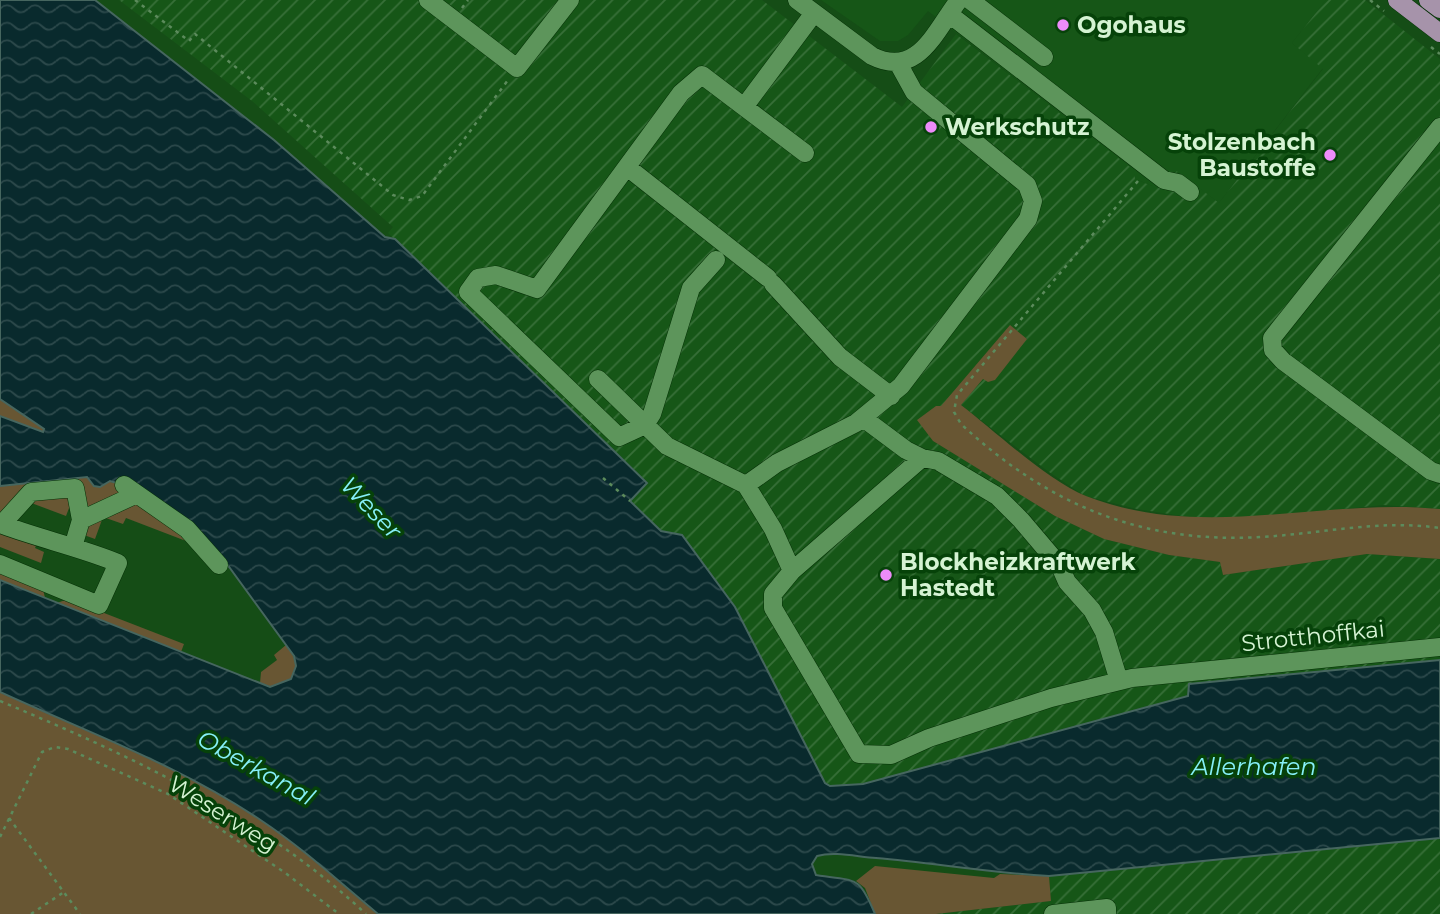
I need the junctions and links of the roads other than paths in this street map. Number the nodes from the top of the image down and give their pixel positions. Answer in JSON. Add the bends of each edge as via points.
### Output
{"nodes":[{"id":1,"x":428,"y":0,"type":"edge"},
{"id":2,"x":570,"y":0,"type":"edge"},
{"id":3,"x":797,"y":0,"type":"edge"},
{"id":4,"x":970,"y":0,"type":"edge"},
{"id":5,"x":1398,"y":0,"type":"edge"},
{"id":6,"x":1428,"y":0,"type":"edge"},
{"id":7,"x":954,"y":7,"type":"edge"},
{"id":8,"x":1440,"y":9,"type":"edge"},
{"id":9,"x":814,"y":13,"type":"junction"},
{"id":10,"x":1440,"y":33,"type":"edge"},
{"id":11,"x":1044,"y":57,"type":"dead end"},
{"id":12,"x":898,"y":63,"type":"junction"},
{"id":13,"x":744,"y":107,"type":"junction"},
{"id":14,"x":1440,"y":127,"type":"edge"},
{"id":15,"x":805,"y":153,"type":"dead end"},
{"id":16,"x":627,"y":166,"type":"junction"},
{"id":17,"x":1190,"y":192,"type":"dead end"},
{"id":18,"x":723,"y":253,"type":"junction"},
{"id":19,"x":598,"y":379,"type":"dead end"},
{"id":20,"x":891,"y":396,"type":"junction"},
{"id":21,"x":863,"y":418,"type":"junction"},
{"id":22,"x":645,"y":425,"type":"junction"},
{"id":23,"x":922,"y":458,"type":"junction"},
{"id":24,"x":1437,"y":468,"type":"edge"},
{"id":25,"x":746,"y":485,"type":"junction"},
{"id":26,"x":95,"y":497,"type":"dead end"},
{"id":27,"x":81,"y":520,"type":"junction"},
{"id":28,"x":1,"y":524,"type":"edge"},
{"id":29,"x":73,"y":547,"type":"junction"},
{"id":30,"x":0,"y":564,"type":"edge"},
{"id":31,"x":219,"y":565,"type":"dead end"},
{"id":32,"x":792,"y":570,"type":"junction"},
{"id":33,"x":1440,"y":647,"type":"edge"},
{"id":34,"x":1119,"y":681,"type":"junction"},
{"id":35,"x":1054,"y":914,"type":"edge"},
{"id":36,"x":1107,"y":914,"type":"edge"}],
"edges":[{"from":1,"to":2,"type":"street","via":[[517,68]]},
{"from":3,"to":9,"type":"street"},
{"from":4,"to":11,"type":"street"},
{"from":5,"to":10,"type":"main road"},
{"from":6,"to":8,"type":"main road"},
{"from":7,"to":12,"type":"street","via":[[919,53]]},
{"from":7,"to":17,"type":"street","via":[[1164,180]]},
{"from":9,"to":12,"type":"street","via":[[873,56]]},
{"from":9,"to":13,"type":"street"},
{"from":12,"to":20,"type":"street","via":[[914,92],[1027,185],[1033,201],[1028,219]]},
{"from":13,"to":15,"type":"street"},
{"from":13,"to":16,"type":"street","via":[[702,75],[681,93]]},
{"from":14,"to":24,"type":"street","via":[[1272,338],[1273,350],[1283,361]]},
{"from":16,"to":18,"type":"street"},
{"from":16,"to":22,"type":"street","via":[[537,289],[496,275],[478,278],[468,292],[619,437]]},
{"from":18,"to":20,"type":"street","via":[[770,281],[840,357]]},
{"from":18,"to":22,"type":"street","via":[[691,288],[657,404]]},
{"from":19,"to":22,"type":"street"},
{"from":20,"to":21,"type":"street"},
{"from":21,"to":23,"type":"street"},
{"from":21,"to":25,"type":"street","via":[[777,463]]},
{"from":22,"to":25,"type":"street","via":[[667,446]]},
{"from":23,"to":32,"type":"street"},
{"from":23,"to":34,"type":"street","via":[[938,461],[997,496],[1021,520],[1093,610]]},
{"from":25,"to":32,"type":"street"},
{"from":26,"to":27,"type":"street"},
{"from":27,"to":28,"type":"street","via":[[75,488],[65,488],[31,492]]},
{"from":27,"to":29,"type":"street"},
{"from":27,"to":31,"type":"street","via":[[131,489],[187,529]]},
{"from":28,"to":29,"type":"street"},
{"from":29,"to":30,"type":"street","via":[[118,563],[99,605]]},
{"from":32,"to":34,"type":"street","name":"Strotthoffkai","via":[[774,594],[773,608],[859,754],[891,755],[1051,698]]},
{"from":33,"to":34,"type":"street","name":"Strotthoffkai"},
{"from":35,"to":36,"type":"street","via":[[1107,908]]}]}
